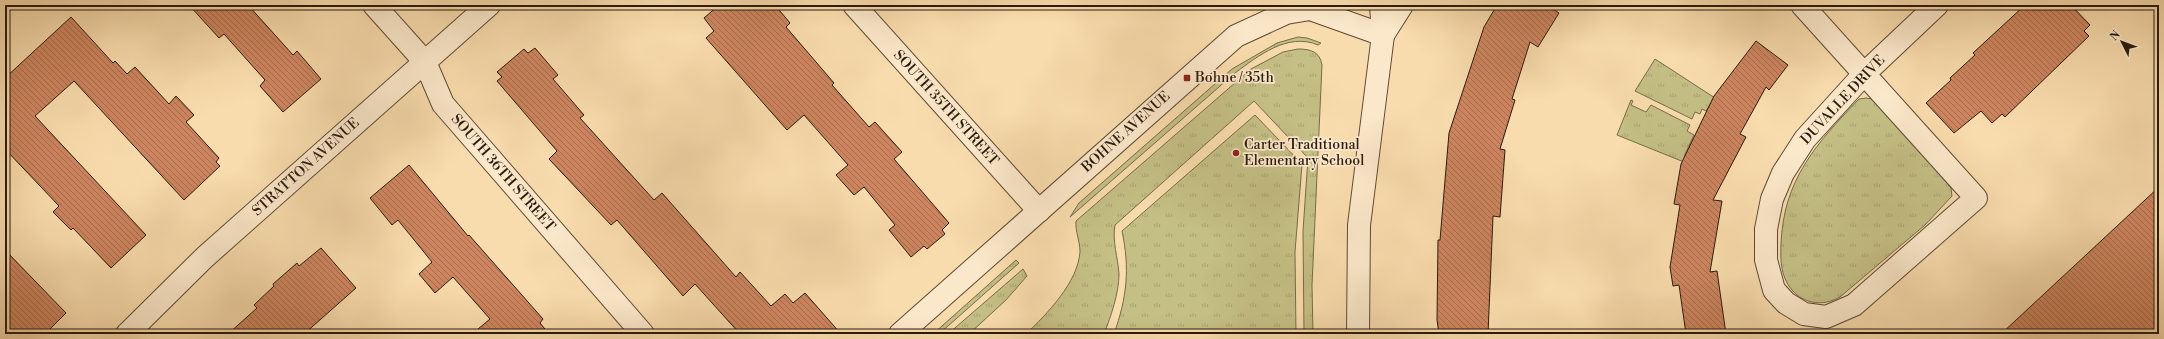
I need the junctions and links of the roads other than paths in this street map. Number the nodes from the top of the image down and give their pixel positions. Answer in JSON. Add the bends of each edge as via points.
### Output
{"nodes":[{"id":1,"x":374,"y":5,"type":"edge"},
{"id":2,"x":489,"y":5,"type":"edge"},
{"id":3,"x":854,"y":5,"type":"edge"},
{"id":4,"x":1381,"y":5,"type":"edge"},
{"id":5,"x":1402,"y":5,"type":"edge"},
{"id":6,"x":1802,"y":5,"type":"edge"},
{"id":7,"x":1937,"y":5,"type":"edge"},
{"id":8,"x":1383,"y":35,"type":"junction"},
{"id":9,"x":425,"y":62,"type":"junction"},
{"id":10,"x":1865,"y":73,"type":"junction"},
{"id":11,"x":1039,"y":211,"type":"junction"},
{"id":12,"x":127,"y":334,"type":"edge"},
{"id":13,"x":642,"y":334,"type":"edge"},
{"id":14,"x":900,"y":334,"type":"edge"},
{"id":15,"x":1358,"y":334,"type":"edge"}],
"edges":[{"from":1,"to":9,"type":"street","name":"SOUTH 36TH STREET"},
{"from":2,"to":9,"type":"street","name":"STRATTON AVENUE"},
{"from":3,"to":11,"type":"street","name":"SOUTH 35TH STREET"},
{"from":4,"to":8,"type":"street"},
{"from":5,"to":8,"type":"street"},
{"from":6,"to":10,"type":"street"},
{"from":7,"to":10,"type":"street","name":"DUVALLE DRIVE"},
{"from":8,"to":11,"type":"street","name":"BOHNE AVENUE","via":[[1310,10],[1286,13],[1236,36]]},
{"from":8,"to":15,"type":"street","via":[[1359,225]]},
{"from":9,"to":12,"type":"street","name":"STRATTON AVENUE","via":[[205,257]]},
{"from":9,"to":13,"type":"street","name":"SOUTH 36TH STREET","via":[[443,104]]},
{"from":10,"to":10,"type":"street","name":"DUVALLE DRIVE","via":[[1805,139],[1783,173],[1775,192],[1766,230],[1766,260],[1774,290],[1786,303],[1804,314],[1826,317],[1854,305],[1976,198]]},
{"from":11,"to":14,"type":"street","name":"BOHNE AVENUE"}]}
